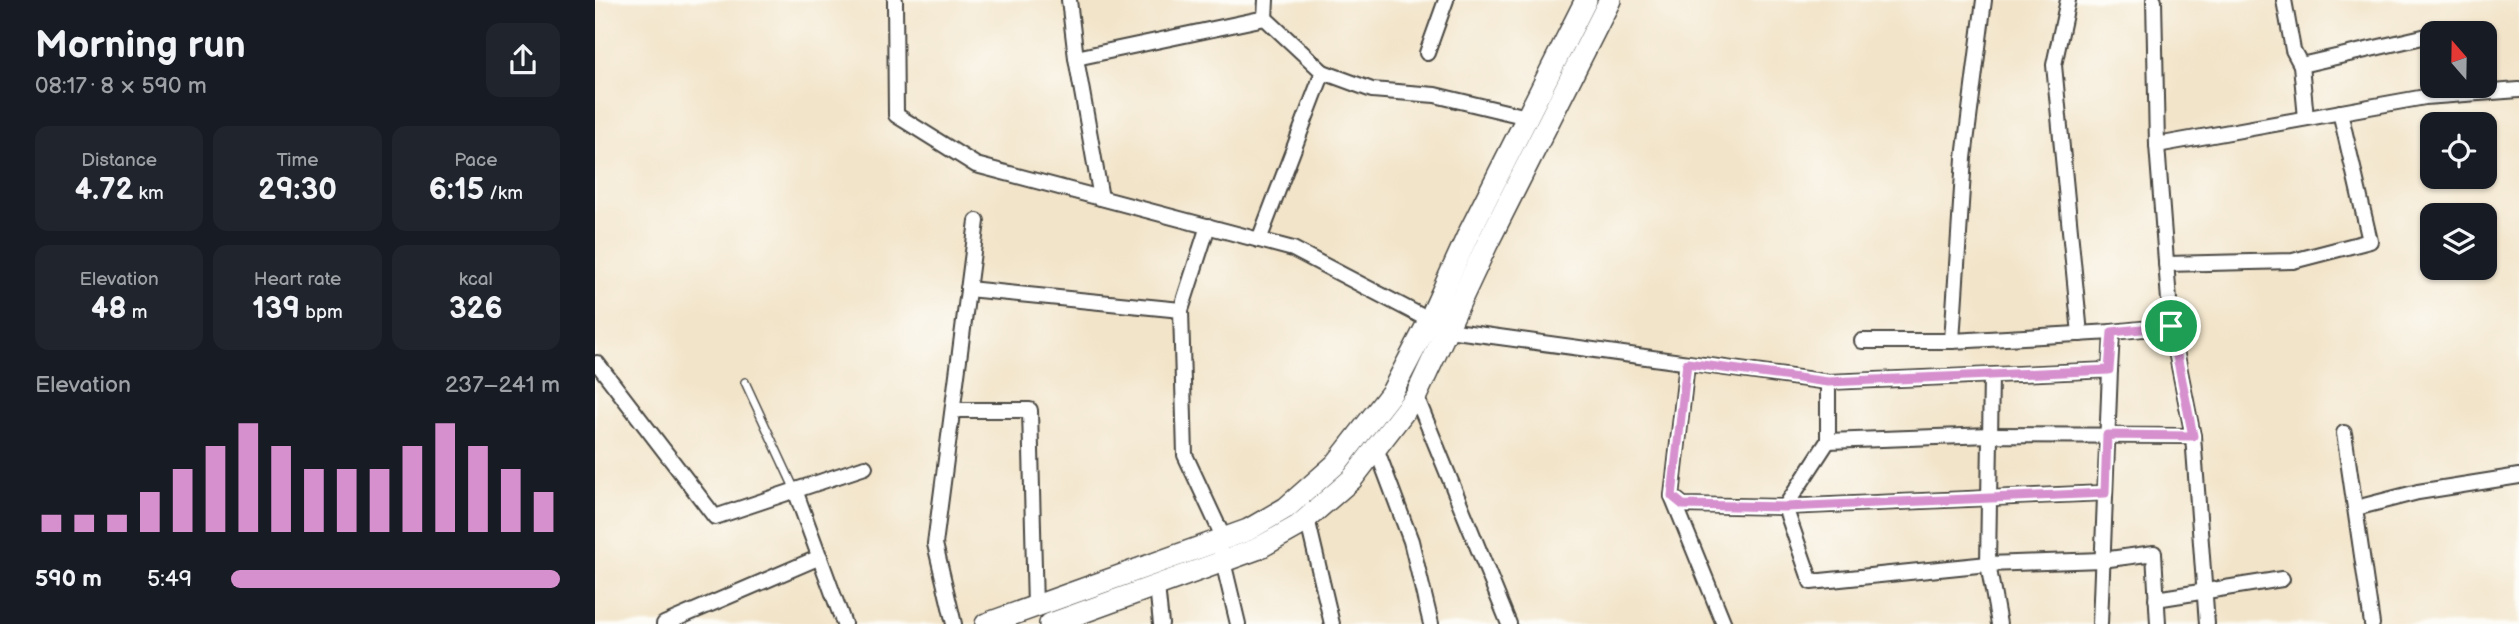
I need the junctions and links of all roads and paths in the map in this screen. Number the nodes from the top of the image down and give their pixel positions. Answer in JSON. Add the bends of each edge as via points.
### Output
{"nodes":[{"id":1,"x":895,"y":0,"type":"edge"},
{"id":2,"x":1069,"y":0,"type":"edge"},
{"id":3,"x":1266,"y":0,"type":"edge"},
{"id":4,"x":1445,"y":0,"type":"edge"},
{"id":5,"x":1586,"y":0,"type":"edge"},
{"id":6,"x":1610,"y":0,"type":"edge"},
{"id":7,"x":1984,"y":0,"type":"edge"},
{"id":8,"x":2068,"y":0,"type":"edge"},
{"id":9,"x":2154,"y":0,"type":"edge"},
{"id":10,"x":2284,"y":0,"type":"edge"},
{"id":11,"x":1265,"y":18,"type":"junction"},
{"id":12,"x":2420,"y":38,"type":"edge"},
{"id":13,"x":1427,"y":53,"type":"dead end"},
{"id":14,"x":1076,"y":58,"type":"junction"},
{"id":15,"x":2301,"y":65,"type":"junction"},
{"id":16,"x":1323,"y":72,"type":"junction"},
{"id":17,"x":2519,"y":90,"type":"edge"},
{"id":18,"x":2340,"y":112,"type":"junction"},
{"id":19,"x":1527,"y":117,"type":"junction"},
{"id":20,"x":2307,"y":118,"type":"junction"},
{"id":21,"x":2157,"y":145,"type":"junction"},
{"id":22,"x":1101,"y":198,"type":"junction"},
{"id":23,"x":977,"y":221,"type":"dead end"},
{"id":24,"x":1208,"y":226,"type":"junction"},
{"id":25,"x":1478,"y":239,"type":"junction"},
{"id":26,"x":1259,"y":240,"type":"junction"},
{"id":27,"x":2166,"y":264,"type":"junction"},
{"id":28,"x":968,"y":289,"type":"junction"},
{"id":29,"x":1181,"y":310,"type":"junction"},
{"id":30,"x":1439,"y":326,"type":"junction"},
{"id":31,"x":2171,"y":326,"type":"junction"},
{"id":32,"x":2112,"y":332,"type":"junction"},
{"id":33,"x":2080,"y":334,"type":"junction"},
{"id":34,"x":1862,"y":341,"type":"dead end"},
{"id":35,"x":1952,"y":341,"type":"junction"},
{"id":36,"x":1687,"y":363,"type":"junction"},
{"id":37,"x":595,"y":365,"type":"edge"},
{"id":38,"x":2109,"y":370,"type":"junction"},
{"id":39,"x":1991,"y":376,"type":"junction"},
{"id":40,"x":745,"y":382,"type":"dead end"},
{"id":41,"x":1828,"y":382,"type":"junction"},
{"id":42,"x":1416,"y":396,"type":"junction"},
{"id":43,"x":953,"y":410,"type":"junction"},
{"id":44,"x":2344,"y":433,"type":"dead end"},
{"id":45,"x":1990,"y":435,"type":"junction"},
{"id":46,"x":2107,"y":435,"type":"junction"},
{"id":47,"x":2193,"y":436,"type":"junction"},
{"id":48,"x":1828,"y":441,"type":"junction"},
{"id":49,"x":1376,"y":448,"type":"junction"},
{"id":50,"x":865,"y":467,"type":"dead end"},
{"id":51,"x":2519,"y":476,"type":"edge"},
{"id":52,"x":795,"y":490,"type":"junction"},
{"id":53,"x":2105,"y":493,"type":"junction"},
{"id":54,"x":1672,"y":496,"type":"junction"},
{"id":55,"x":1989,"y":500,"type":"junction"},
{"id":56,"x":1785,"y":507,"type":"junction"},
{"id":57,"x":2356,"y":508,"type":"junction"},
{"id":58,"x":1307,"y":518,"type":"junction"},
{"id":59,"x":1220,"y":540,"type":"junction"},
{"id":60,"x":820,"y":557,"type":"junction"},
{"id":61,"x":2102,"y":560,"type":"junction"},
{"id":62,"x":1224,"y":562,"type":"junction"},
{"id":63,"x":1988,"y":564,"type":"junction"},
{"id":64,"x":2282,"y":579,"type":"dead end"},
{"id":65,"x":1157,"y":586,"type":"junction"},
{"id":66,"x":2204,"y":590,"type":"junction"},
{"id":67,"x":2156,"y":599,"type":"junction"},
{"id":68,"x":1035,"y":607,"type":"junction"},
{"id":69,"x":1085,"y":618,"type":"edge"},
{"id":70,"x":664,"y":624,"type":"edge"},
{"id":71,"x":844,"y":624,"type":"edge"},
{"id":72,"x":954,"y":624,"type":"edge"},
{"id":73,"x":986,"y":624,"type":"edge"},
{"id":74,"x":1050,"y":624,"type":"edge"},
{"id":75,"x":1161,"y":624,"type":"edge"},
{"id":76,"x":1238,"y":624,"type":"edge"},
{"id":77,"x":1332,"y":624,"type":"edge"},
{"id":78,"x":1431,"y":624,"type":"edge"},
{"id":79,"x":1509,"y":624,"type":"edge"},
{"id":80,"x":1724,"y":624,"type":"edge"},
{"id":81,"x":1999,"y":624,"type":"edge"},
{"id":82,"x":2099,"y":624,"type":"edge"},
{"id":83,"x":2158,"y":624,"type":"edge"},
{"id":84,"x":2207,"y":624,"type":"edge"},
{"id":85,"x":2372,"y":624,"type":"edge"}],
"edges":[{"from":1,"to":22,"type":"street","via":[[896,115],[976,165]]},
{"from":2,"to":14,"type":"street"},
{"from":3,"to":11,"type":"street"},
{"from":4,"to":13,"type":"street"},
{"from":5,"to":19,"type":"main road"},
{"from":6,"to":25,"type":"main road"},
{"from":7,"to":35,"type":"street","via":[[1964,158]]},
{"from":8,"to":33,"type":"street","via":[[2055,65]]},
{"from":9,"to":21,"type":"street"},
{"from":10,"to":15,"type":"street","via":[[2293,50]]},
{"from":11,"to":14,"type":"street"},
{"from":11,"to":16,"type":"street"},
{"from":12,"to":15,"type":"street"},
{"from":14,"to":22,"type":"street"},
{"from":15,"to":20,"type":"street"},
{"from":16,"to":19,"type":"street","via":[[1373,90],[1435,95]]},
{"from":16,"to":26,"type":"street"},
{"from":17,"to":18,"type":"street","via":[[2425,97]]},
{"from":18,"to":20,"type":"street"},
{"from":18,"to":27,"type":"street","via":[[2370,241],[2293,261]]},
{"from":19,"to":25,"type":"main road"},
{"from":20,"to":21,"type":"street"},
{"from":21,"to":27,"type":"street"},
{"from":22,"to":24,"type":"street"},
{"from":23,"to":28,"type":"street"},
{"from":24,"to":26,"type":"street"},
{"from":24,"to":29,"type":"street"},
{"from":25,"to":30,"type":"main road"},
{"from":26,"to":30,"type":"street","via":[[1293,249]]},
{"from":27,"to":31,"type":"street"},
{"from":28,"to":29,"type":"street"},
{"from":28,"to":43,"type":"street"},
{"from":29,"to":59,"type":"street","via":[[1185,455]]},
{"from":30,"to":36,"type":"street"},
{"from":30,"to":42,"type":"main road"},
{"from":30,"to":59,"type":"main road","via":[[1336,464],[1286,508]]},
{"from":31,"to":32,"type":"street"},
{"from":31,"to":47,"type":"street"},
{"from":32,"to":33,"type":"street"},
{"from":32,"to":38,"type":"street"},
{"from":33,"to":35,"type":"street"},
{"from":34,"to":35,"type":"street"},
{"from":36,"to":41,"type":"street"},
{"from":36,"to":54,"type":"street"},
{"from":37,"to":52,"type":"street","via":[[715,517]]},
{"from":38,"to":39,"type":"street"},
{"from":38,"to":46,"type":"street"},
{"from":39,"to":41,"type":"street"},
{"from":39,"to":45,"type":"street"},
{"from":40,"to":52,"type":"lane"},
{"from":41,"to":48,"type":"street"},
{"from":42,"to":49,"type":"main road"},
{"from":42,"to":79,"type":"street"},
{"from":43,"to":68,"type":"street","via":[[1030,410]]},
{"from":43,"to":72,"type":"street","via":[[935,544]]},
{"from":44,"to":57,"type":"street"},
{"from":45,"to":46,"type":"street"},
{"from":45,"to":48,"type":"street"},
{"from":45,"to":55,"type":"street"},
{"from":46,"to":47,"type":"street"},
{"from":46,"to":53,"type":"street"},
{"from":47,"to":66,"type":"street"},
{"from":48,"to":56,"type":"street"},
{"from":49,"to":58,"type":"main road","via":[[1352,479]]},
{"from":49,"to":78,"type":"street","via":[[1411,541]]},
{"from":50,"to":52,"type":"street"},
{"from":51,"to":57,"type":"street","via":[[2418,492]]},
{"from":52,"to":60,"type":"street"},
{"from":53,"to":55,"type":"street"},
{"from":53,"to":61,"type":"street"},
{"from":54,"to":56,"type":"street","via":[[1683,505]]},
{"from":54,"to":80,"type":"street"},
{"from":55,"to":56,"type":"street"},
{"from":55,"to":63,"type":"street"},
{"from":56,"to":63,"type":"street","via":[[1811,582]]},
{"from":57,"to":85,"type":"street"},
{"from":58,"to":62,"type":"main road","via":[[1257,549]]},
{"from":58,"to":77,"type":"street"},
{"from":59,"to":62,"type":"street"},
{"from":59,"to":68,"type":"main road"},
{"from":60,"to":70,"type":"street"},
{"from":60,"to":71,"type":"street"},
{"from":61,"to":63,"type":"street"},
{"from":61,"to":67,"type":"street","via":[[2154,553]]},
{"from":61,"to":82,"type":"street"},
{"from":62,"to":65,"type":"main road"},
{"from":62,"to":76,"type":"street"},
{"from":63,"to":81,"type":"street"},
{"from":64,"to":66,"type":"street"},
{"from":65,"to":69,"type":"main road"},
{"from":65,"to":75,"type":"street"},
{"from":66,"to":67,"type":"street"},
{"from":66,"to":84,"type":"street"},
{"from":67,"to":83,"type":"street"},
{"from":68,"to":73,"type":"main road"},
{"from":69,"to":74,"type":"main road"}]}
